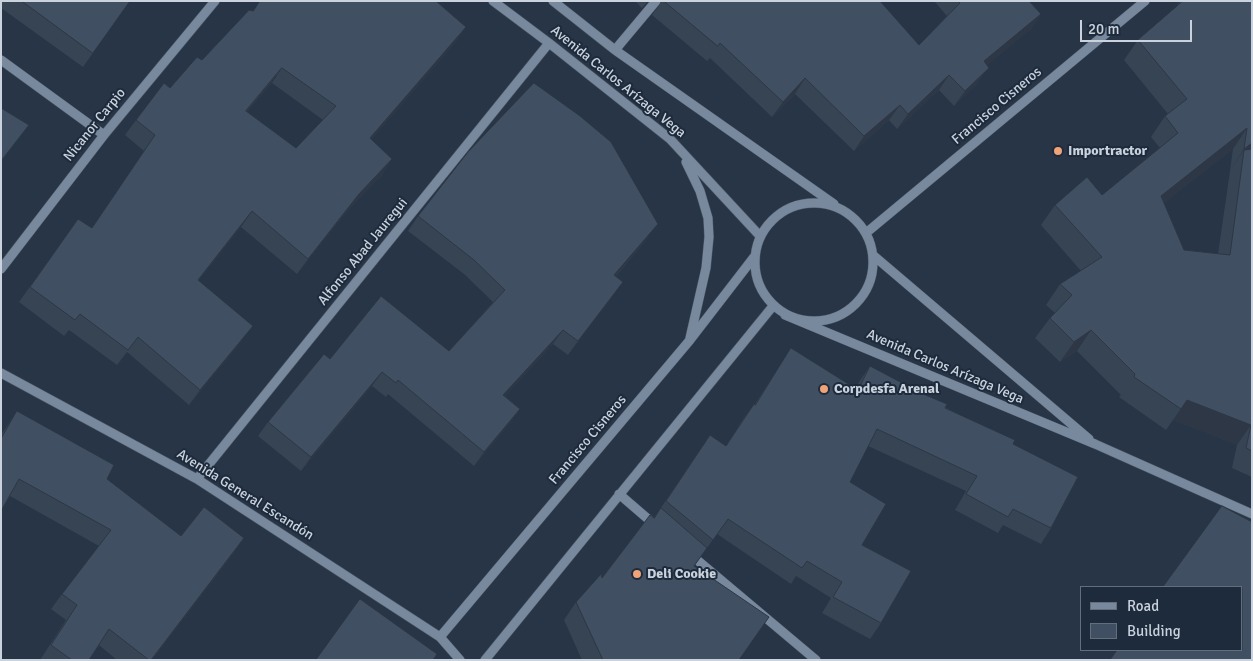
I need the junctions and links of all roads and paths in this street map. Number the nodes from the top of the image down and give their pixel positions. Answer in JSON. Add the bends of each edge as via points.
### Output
{"nodes":[{"id":1,"x":215,"y":1,"type":"edge"},
{"id":2,"x":494,"y":1,"type":"edge"},
{"id":3,"x":553,"y":1,"type":"edge"},
{"id":4,"x":656,"y":1,"type":"edge"},
{"id":5,"x":1145,"y":1,"type":"edge"},
{"id":6,"x":549,"y":43,"type":"junction"},
{"id":7,"x":615,"y":50,"type":"junction"},
{"id":8,"x":1,"y":60,"type":"edge"},
{"id":9,"x":104,"y":135,"type":"junction"},
{"id":10,"x":670,"y":139,"type":"junction"},
{"id":11,"x":838,"y":207,"type":"junction"},
{"id":12,"x":866,"y":233,"type":"junction"},
{"id":13,"x":760,"y":236,"type":"junction"},
{"id":14,"x":874,"y":256,"type":"junction"},
{"id":15,"x":754,"y":257,"type":"junction"},
{"id":16,"x":1,"y":269,"type":"edge"},
{"id":17,"x":773,"y":306,"type":"junction"},
{"id":18,"x":785,"y":315,"type":"junction"},
{"id":19,"x":690,"y":340,"type":"junction"},
{"id":20,"x":1,"y":373,"type":"edge"},
{"id":21,"x":1095,"y":444,"type":"junction"},
{"id":22,"x":197,"y":479,"type":"junction"},
{"id":23,"x":619,"y":494,"type":"junction"},
{"id":24,"x":1252,"y":514,"type":"edge"},
{"id":25,"x":662,"y":531,"type":"edge"},
{"id":26,"x":684,"y":549,"type":"edge"},
{"id":27,"x":440,"y":637,"type":"junction"},
{"id":28,"x":460,"y":660,"type":"edge"},
{"id":29,"x":486,"y":660,"type":"edge"},
{"id":30,"x":816,"y":660,"type":"edge"}],
"edges":[{"from":1,"to":9,"type":"street","name":"Nicanor Carpio"},
{"from":2,"to":6,"type":"street","name":"Avenida Carlos Arízaga Vega"},
{"from":3,"to":7,"type":"street","name":"Avenida Carlos Arízaga Vega"},
{"from":4,"to":7,"type":"street"},
{"from":5,"to":12,"type":"street","name":"Francisco Cisneros"},
{"from":6,"to":10,"type":"street","name":"Avenida Carlos Arízaga Vega"},
{"from":6,"to":22,"type":"street","name":"Alfonso Abad Jauregui"},
{"from":7,"to":11,"type":"street","name":"Avenida Carlos Arízaga Vega"},
{"from":8,"to":9,"type":"street"},
{"from":9,"to":16,"type":"street","name":"Nicanor Carpio"},
{"from":10,"to":13,"type":"street","name":"Avenida Carlos Arízaga Vega"},
{"from":10,"to":19,"type":"street","via":[[689,165],[708,218],[710,237]]},
{"from":11,"to":12,"type":"street","via":[[855,217]]},
{"from":11,"to":13,"type":"street","via":[[816,202],[793,206],[774,218]]},
{"from":12,"to":14,"type":"street"},
{"from":13,"to":15,"type":"street"},
{"from":14,"to":18,"type":"street","via":[[871,285],[853,308],[826,321]]},
{"from":14,"to":21,"type":"street","name":"Avenida Carlos Arízaga Vega"},
{"from":15,"to":17,"type":"street","via":[[758,284]]},
{"from":15,"to":19,"type":"street","name":"Francisco Cisneros"},
{"from":17,"to":18,"type":"street"},
{"from":17,"to":23,"type":"street"},
{"from":18,"to":21,"type":"street","name":"Avenida Carlos Arízaga Vega"},
{"from":19,"to":27,"type":"street","name":"Francisco Cisneros"},
{"from":20,"to":22,"type":"street","name":"Avenida General Escandón"},
{"from":21,"to":24,"type":"street","name":"Avenida Carlos Arízaga Vega"},
{"from":22,"to":27,"type":"street","name":"Avenida General Escandón"},
{"from":23,"to":25,"type":"street"},
{"from":23,"to":29,"type":"street"},
{"from":26,"to":30,"type":"street"},
{"from":27,"to":28,"type":"street","name":"Avenida General Escandón"}]}
